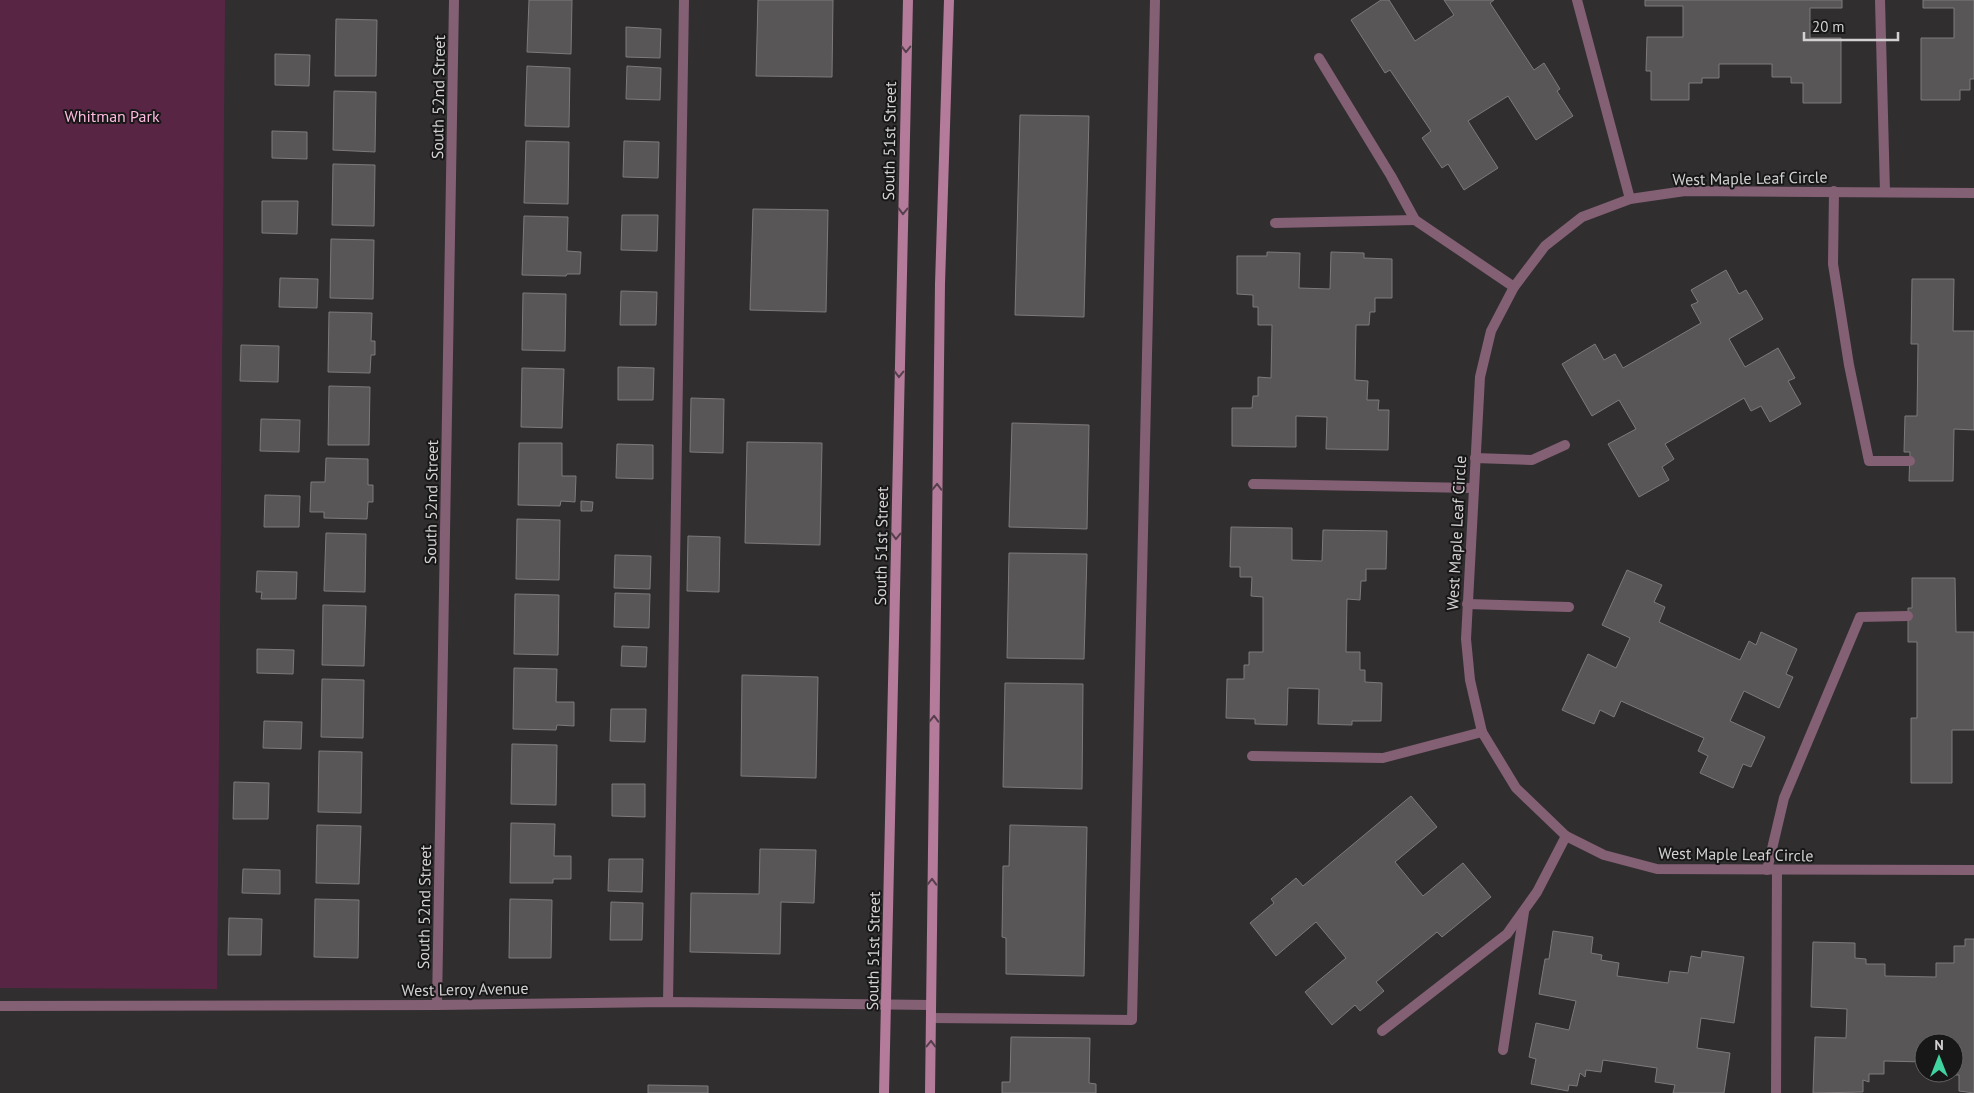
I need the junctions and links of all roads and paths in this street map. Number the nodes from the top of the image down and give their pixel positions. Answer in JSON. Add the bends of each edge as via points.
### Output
{"nodes":[{"id":1,"x":454,"y":0,"type":"edge"},
{"id":2,"x":684,"y":0,"type":"edge"},
{"id":3,"x":908,"y":0,"type":"edge"},
{"id":4,"x":949,"y":0,"type":"edge"},
{"id":5,"x":1156,"y":0,"type":"edge"},
{"id":6,"x":1577,"y":0,"type":"edge"},
{"id":7,"x":1880,"y":0,"type":"edge"},
{"id":8,"x":1319,"y":58,"type":"dead end"},
{"id":9,"x":1834,"y":191,"type":"junction"},
{"id":10,"x":1885,"y":192,"type":"junction"},
{"id":11,"x":1974,"y":193,"type":"edge"},
{"id":12,"x":1630,"y":199,"type":"junction"},
{"id":13,"x":1415,"y":220,"type":"junction"},
{"id":14,"x":1275,"y":223,"type":"dead end"},
{"id":15,"x":1514,"y":287,"type":"junction"},
{"id":16,"x":1565,"y":445,"type":"dead end"},
{"id":17,"x":1475,"y":458,"type":"junction"},
{"id":18,"x":1910,"y":460,"type":"dead end"},
{"id":19,"x":1253,"y":484,"type":"dead end"},
{"id":20,"x":1474,"y":488,"type":"junction"},
{"id":21,"x":1467,"y":604,"type":"junction"},
{"id":22,"x":1569,"y":607,"type":"dead end"},
{"id":23,"x":1908,"y":616,"type":"dead end"},
{"id":24,"x":1482,"y":732,"type":"junction"},
{"id":25,"x":1252,"y":756,"type":"dead end"},
{"id":26,"x":1566,"y":836,"type":"junction"},
{"id":27,"x":1772,"y":870,"type":"junction"},
{"id":28,"x":1974,"y":870,"type":"edge"},
{"id":29,"x":1525,"y":909,"type":"junction"},
{"id":30,"x":668,"y":1002,"type":"junction"},
{"id":31,"x":886,"y":1004,"type":"junction"},
{"id":32,"x":437,"y":1005,"type":"junction"},
{"id":33,"x":931,"y":1005,"type":"junction"},
{"id":34,"x":0,"y":1006,"type":"edge"},
{"id":35,"x":931,"y":1018,"type":"junction"},
{"id":36,"x":1382,"y":1031,"type":"dead end"},
{"id":37,"x":1503,"y":1050,"type":"dead end"},
{"id":38,"x":884,"y":1093,"type":"edge"},
{"id":39,"x":930,"y":1093,"type":"edge"},
{"id":40,"x":1776,"y":1093,"type":"edge"}],
"edges":[{"from":1,"to":32,"type":"street","name":"South 52nd Street"},
{"from":2,"to":30,"type":"street"},
{"from":3,"to":31,"type":"street","name":"South 51st Street","one_way":true},
{"from":33,"to":4,"type":"street","one_way":true,"via":[[940,284]]},
{"from":5,"to":35,"type":"street","via":[[1132,1020]]},
{"from":6,"to":12,"type":"street"},
{"from":7,"to":10,"type":"street"},
{"from":8,"to":13,"type":"street"},
{"from":9,"to":10,"type":"street","name":"West Maple Leaf Circle"},
{"from":9,"to":12,"type":"street","name":"West Maple Leaf Circle","via":[[1685,192]]},
{"from":9,"to":18,"type":"street","via":[[1833,264],[1849,365],[1869,460]]},
{"from":10,"to":11,"type":"street","name":"West Maple Leaf Circle"},
{"from":12,"to":15,"type":"street","name":"West Maple Leaf Circle","via":[[1582,217],[1545,246]]},
{"from":13,"to":14,"type":"street"},
{"from":13,"to":15,"type":"street"},
{"from":15,"to":17,"type":"street","name":"West Maple Leaf Circle","via":[[1491,331],[1480,376]]},
{"from":16,"to":17,"type":"street","via":[[1532,460]]},
{"from":17,"to":20,"type":"street","name":"West Maple Leaf Circle"},
{"from":19,"to":20,"type":"street"},
{"from":20,"to":21,"type":"street","name":"West Maple Leaf Circle"},
{"from":21,"to":22,"type":"street"},
{"from":21,"to":24,"type":"street","name":"West Maple Leaf Circle","via":[[1470,680]]},
{"from":23,"to":27,"type":"street","via":[[1860,617],[1784,798]]},
{"from":24,"to":25,"type":"street","via":[[1383,758]]},
{"from":24,"to":26,"type":"street","name":"West Maple Leaf Circle","via":[[1516,788]]},
{"from":26,"to":27,"type":"street","name":"West Maple Leaf Circle","via":[[1604,855],[1657,869]]},
{"from":26,"to":29,"type":"street"},
{"from":27,"to":28,"type":"street","name":"West Maple Leaf Circle"},
{"from":27,"to":40,"type":"street"},
{"from":29,"to":36,"type":"street","via":[[1507,934]]},
{"from":29,"to":37,"type":"street"},
{"from":30,"to":31,"type":"street","name":"West Leroy Avenue"},
{"from":30,"to":32,"type":"street","name":"West Leroy Avenue"},
{"from":31,"to":33,"type":"street","name":"West Leroy Avenue"},
{"from":31,"to":38,"type":"street","name":"South 51st Street"},
{"from":32,"to":34,"type":"street","name":"West Leroy Avenue"},
{"from":33,"to":35,"type":"street"},
{"from":39,"to":35,"type":"street","one_way":true}]}
